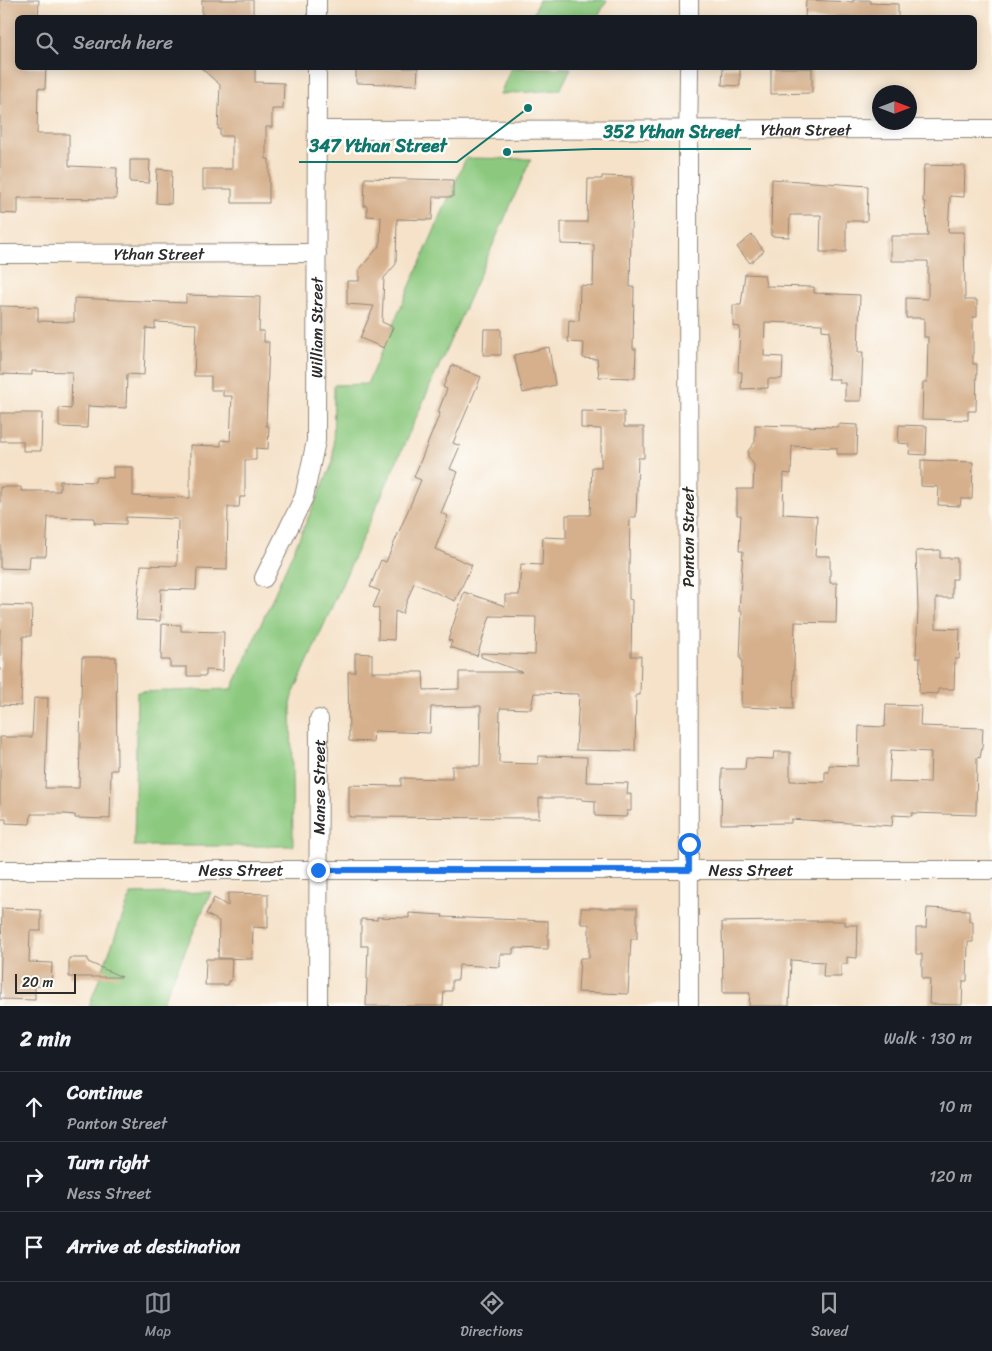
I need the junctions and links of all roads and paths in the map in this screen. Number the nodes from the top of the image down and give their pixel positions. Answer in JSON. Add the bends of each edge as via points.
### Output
{"nodes":[{"id":1,"x":317,"y":0,"type":"edge"},
{"id":2,"x":689,"y":0,"type":"edge"},
{"id":3,"x":317,"y":15,"type":"edge"},
{"id":4,"x":689,"y":15,"type":"edge"},
{"id":5,"x":318,"y":70,"type":"edge"},
{"id":6,"x":690,"y":70,"type":"edge"},
{"id":7,"x":689,"y":129,"type":"junction"},
{"id":8,"x":992,"y":129,"type":"edge"},
{"id":9,"x":318,"y":130,"type":"junction"},
{"id":10,"x":317,"y":253,"type":"junction"},
{"id":11,"x":0,"y":254,"type":"edge"},
{"id":12,"x":264,"y":578,"type":"dead end"},
{"id":13,"x":319,"y":719,"type":"dead end"},
{"id":14,"x":0,"y":870,"type":"edge"},
{"id":15,"x":318,"y":870,"type":"junction"},
{"id":16,"x":689,"y":870,"type":"junction"},
{"id":17,"x":992,"y":870,"type":"edge"},
{"id":18,"x":318,"y":1006,"type":"edge"},
{"id":19,"x":689,"y":1006,"type":"edge"}],
"edges":[{"from":1,"to":3,"type":"street"},
{"from":2,"to":4,"type":"street"},
{"from":5,"to":9,"type":"street","name":"William Street"},
{"from":6,"to":7,"type":"street","name":"Panton Street"},
{"from":7,"to":8,"type":"street","name":"Ythan Street"},
{"from":7,"to":9,"type":"street","name":"Ythan Street"},
{"from":7,"to":16,"type":"street","name":"Panton Street"},
{"from":9,"to":10,"type":"street","name":"William Street"},
{"from":10,"to":11,"type":"street","name":"Ythan Street"},
{"from":10,"to":12,"type":"street","name":"William Street","via":[[316,442],[304,497]]},
{"from":13,"to":15,"type":"street","name":"Manse Street"},
{"from":14,"to":15,"type":"street","name":"Ness Street"},
{"from":15,"to":16,"type":"street","name":"Ness Street"},
{"from":15,"to":18,"type":"street","name":"Manse Street"},
{"from":16,"to":17,"type":"street","name":"Ness Street"},
{"from":16,"to":19,"type":"street","name":"Panton Street"}]}
